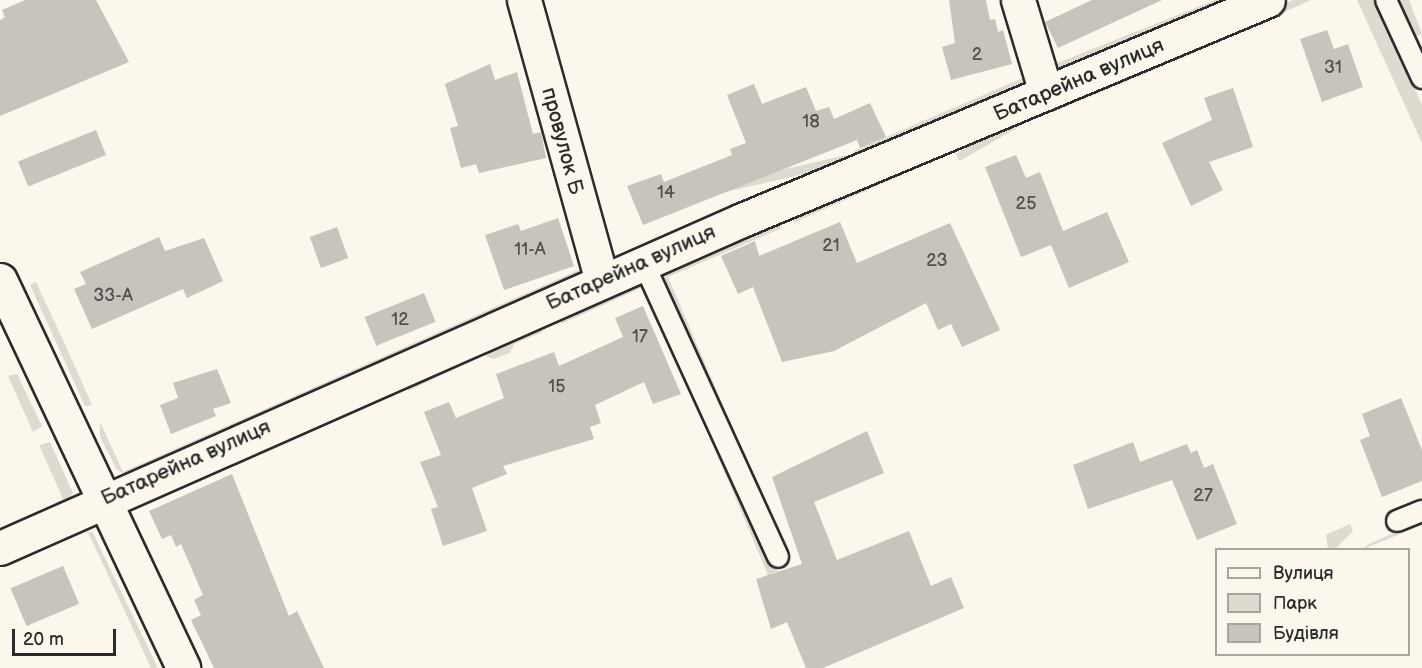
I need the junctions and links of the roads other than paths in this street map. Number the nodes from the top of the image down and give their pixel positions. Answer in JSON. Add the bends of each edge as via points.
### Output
{"nodes":[{"id":1,"x":524,"y":0,"type":"edge"},
{"id":2,"x":1018,"y":0,"type":"edge"},
{"id":3,"x":1268,"y":0,"type":"edge"},
{"id":4,"x":1386,"y":0,"type":"edge"},
{"id":5,"x":1422,"y":78,"type":"edge"},
{"id":6,"x":1046,"y":93,"type":"junction"},
{"id":7,"x":644,"y":264,"type":"junction"},
{"id":8,"x":0,"y":280,"type":"edge"},
{"id":9,"x":602,"y":281,"type":"junction"},
{"id":10,"x":102,"y":501,"type":"junction"},
{"id":11,"x":1422,"y":511,"type":"edge"},
{"id":12,"x":1397,"y":521,"type":"dead end"},
{"id":13,"x":0,"y":548,"type":"edge"},
{"id":14,"x":778,"y":557,"type":"dead end"},
{"id":15,"x":183,"y":668,"type":"edge"}],
"edges":[{"from":1,"to":9,"type":"street","name":"провулок Б"},
{"from":2,"to":6,"type":"street"},
{"from":3,"to":6,"type":"street","name":"Батарейна вулиця"},
{"from":4,"to":5,"type":"lane"},
{"from":6,"to":7,"type":"street","name":"Батарейна вулиця"},
{"from":7,"to":9,"type":"street","name":"Батарейна вулиця"},
{"from":7,"to":14,"type":"lane"},
{"from":8,"to":10,"type":"street"},
{"from":9,"to":10,"type":"street","name":"Батарейна вулиця"},
{"from":10,"to":13,"type":"street","name":"Батарейна вулиця"},
{"from":10,"to":15,"type":"street"},
{"from":11,"to":12,"type":"lane"}]}
